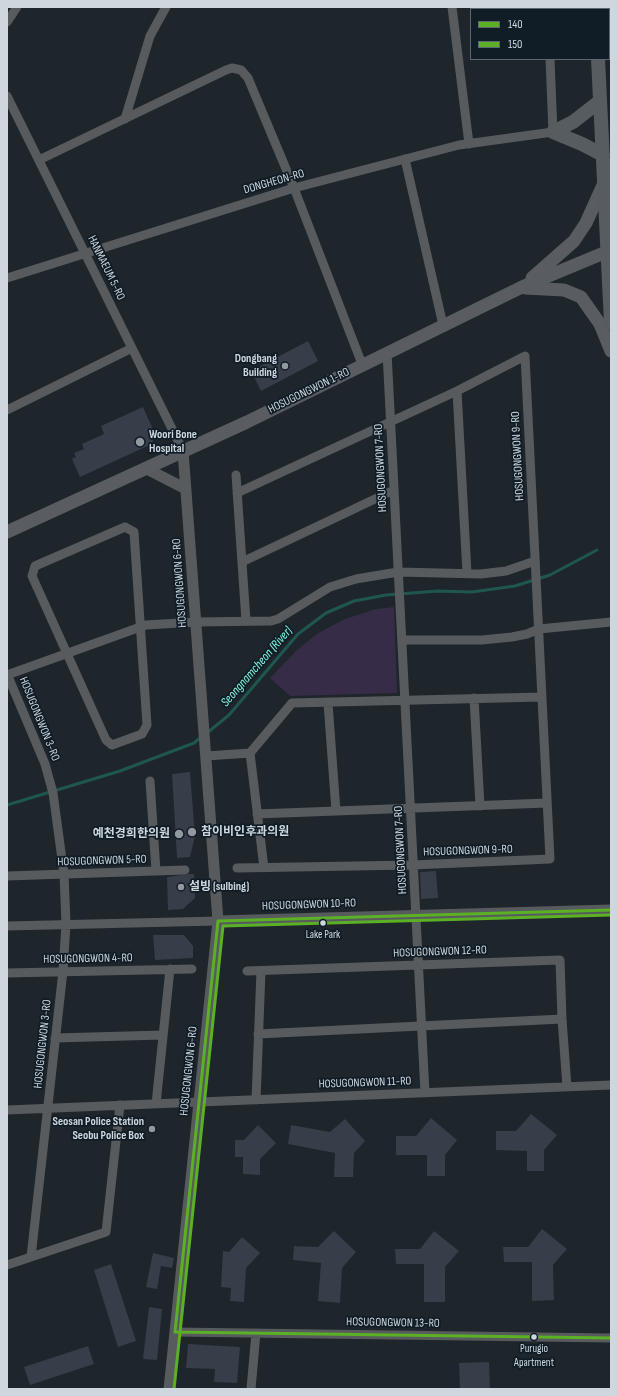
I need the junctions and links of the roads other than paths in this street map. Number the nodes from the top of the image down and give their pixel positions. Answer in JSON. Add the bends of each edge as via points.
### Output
{"nodes":[{"id":1,"x":17,"y":7,"type":"edge"},
{"id":2,"x":166,"y":7,"type":"edge"},
{"id":3,"x":452,"y":7,"type":"edge"},
{"id":4,"x":7,"y":22,"type":"edge"},
{"id":5,"x":550,"y":60,"type":"edge"},
{"id":6,"x":598,"y":60,"type":"edge"},
{"id":7,"x":7,"y":96,"type":"edge"},
{"id":8,"x":600,"y":101,"type":"junction"},
{"id":9,"x":125,"y":119,"type":"junction"},
{"id":10,"x":553,"y":132,"type":"junction"},
{"id":11,"x":469,"y":144,"type":"junction"},
{"id":12,"x":603,"y":155,"type":"junction"},
{"id":13,"x":405,"y":159,"type":"junction"},
{"id":14,"x":39,"y":160,"type":"junction"},
{"id":15,"x":604,"y":183,"type":"junction"},
{"id":16,"x":294,"y":188,"type":"junction"},
{"id":17,"x":610,"y":250,"type":"edge"},
{"id":18,"x":85,"y":252,"type":"junction"},
{"id":19,"x":7,"y":278,"type":"edge"},
{"id":20,"x":522,"y":288,"type":"junction"},
{"id":21,"x":611,"y":323,"type":"edge"},
{"id":22,"x":443,"y":325,"type":"junction"},
{"id":23,"x":132,"y":348,"type":"junction"},
{"id":24,"x":611,"y":351,"type":"edge"},
{"id":25,"x":387,"y":352,"type":"junction"},
{"id":26,"x":362,"y":364,"type":"junction"},
{"id":27,"x":457,"y":390,"type":"junction"},
{"id":28,"x":7,"y":410,"type":"edge"},
{"id":29,"x":390,"y":422,"type":"junction"},
{"id":30,"x":183,"y":451,"type":"junction"},
{"id":31,"x":145,"y":468,"type":"junction"},
{"id":32,"x":236,"y":475,"type":"dead end"},
{"id":33,"x":186,"y":490,"type":"junction"},
{"id":34,"x":394,"y":490,"type":"junction"},
{"id":35,"x":237,"y":493,"type":"junction"},
{"id":36,"x":7,"y":532,"type":"edge"},
{"id":37,"x":535,"y":561,"type":"junction"},
{"id":38,"x":242,"y":562,"type":"junction"},
{"id":39,"x":398,"y":572,"type":"junction"},
{"id":40,"x":467,"y":573,"type":"junction"},
{"id":41,"x":246,"y":621,"type":"junction"},
{"id":42,"x":196,"y":622,"type":"junction"},
{"id":43,"x":611,"y":622,"type":"edge"},
{"id":44,"x":140,"y":627,"type":"junction"},
{"id":45,"x":539,"y":629,"type":"junction"},
{"id":46,"x":402,"y":640,"type":"junction"},
{"id":47,"x":67,"y":654,"type":"junction"},
{"id":48,"x":7,"y":675,"type":"edge"},
{"id":49,"x":542,"y":696,"type":"junction"},
{"id":50,"x":474,"y":698,"type":"junction"},
{"id":51,"x":405,"y":699,"type":"junction"},
{"id":52,"x":328,"y":703,"type":"junction"},
{"id":53,"x":250,"y":753,"type":"junction"},
{"id":54,"x":206,"y":756,"type":"junction"},
{"id":55,"x":150,"y":782,"type":"dead end"},
{"id":56,"x":547,"y":803,"type":"junction"},
{"id":57,"x":480,"y":806,"type":"junction"},
{"id":58,"x":411,"y":808,"type":"junction"},
{"id":59,"x":336,"y":811,"type":"junction"},
{"id":60,"x":257,"y":814,"type":"junction"},
{"id":61,"x":414,"y":865,"type":"junction"},
{"id":62,"x":237,"y":868,"type":"dead end"},
{"id":63,"x":264,"y":868,"type":"junction"},
{"id":64,"x":185,"y":870,"type":"dead end"},
{"id":65,"x":156,"y":871,"type":"junction"},
{"id":66,"x":64,"y":874,"type":"junction"},
{"id":67,"x":7,"y":876,"type":"edge"},
{"id":68,"x":611,"y":910,"type":"edge"},
{"id":69,"x":416,"y":915,"type":"junction"},
{"id":70,"x":218,"y":921,"type":"junction"},
{"id":71,"x":66,"y":924,"type":"junction"},
{"id":72,"x":7,"y":926,"type":"edge"},
{"id":73,"x":419,"y":965,"type":"junction"},
{"id":74,"x":170,"y":969,"type":"junction"},
{"id":75,"x":192,"y":969,"type":"dead end"},
{"id":76,"x":63,"y":971,"type":"junction"},
{"id":77,"x":247,"y":971,"type":"dead end"},
{"id":78,"x":261,"y":971,"type":"junction"},
{"id":79,"x":7,"y":972,"type":"edge"},
{"id":80,"x":562,"y":1019,"type":"junction"},
{"id":81,"x":422,"y":1026,"type":"junction"},
{"id":82,"x":258,"y":1034,"type":"junction"},
{"id":83,"x":163,"y":1035,"type":"junction"},
{"id":84,"x":55,"y":1038,"type":"junction"},
{"id":85,"x":611,"y":1085,"type":"edge"},
{"id":86,"x":567,"y":1087,"type":"junction"},
{"id":87,"x":425,"y":1093,"type":"junction"},
{"id":88,"x":256,"y":1100,"type":"junction"},
{"id":89,"x":199,"y":1102,"type":"junction"},
{"id":90,"x":156,"y":1104,"type":"junction"},
{"id":91,"x":120,"y":1105,"type":"junction"},
{"id":92,"x":48,"y":1108,"type":"junction"},
{"id":93,"x":7,"y":1110,"type":"edge"},
{"id":94,"x":31,"y":1257,"type":"junction"},
{"id":95,"x":7,"y":1265,"type":"edge"},
{"id":96,"x":175,"y":1332,"type":"junction"},
{"id":97,"x":256,"y":1333,"type":"junction"},
{"id":98,"x":611,"y":1338,"type":"edge"},
{"id":99,"x":169,"y":1389,"type":"edge"},
{"id":100,"x":251,"y":1389,"type":"edge"}],
"edges":[{"from":1,"to":4,"type":"street"},
{"from":2,"to":9,"type":"street","via":[[150,36]]},
{"from":3,"to":11,"type":"street"},
{"from":5,"to":10,"type":"street"},
{"from":6,"to":8,"type":"main road"},
{"from":7,"to":14,"type":"street","name":"HANMAEUM 5-RO"},
{"from":8,"to":10,"type":"main road","via":[[573,122]]},
{"from":8,"to":12,"type":"main road"},
{"from":9,"to":14,"type":"street"},
{"from":9,"to":16,"type":"street","via":[[226,70],[241,70],[248,78]]},
{"from":10,"to":11,"type":"street","name":"DONGHEON-RO"},
{"from":10,"to":12,"type":"main road"},
{"from":11,"to":13,"type":"street","name":"DONGHEON-RO"},
{"from":12,"to":15,"type":"main road"},
{"from":13,"to":16,"type":"street","name":"DONGHEON-RO"},
{"from":13,"to":22,"type":"street"},
{"from":14,"to":18,"type":"street","name":"HANMAEUM 5-RO"},
{"from":15,"to":17,"type":"main road"},
{"from":15,"to":20,"type":"main road","via":[[586,223],[574,240]]},
{"from":16,"to":18,"type":"street","name":"DONGHEON-RO"},
{"from":16,"to":26,"type":"street"},
{"from":17,"to":20,"type":"main road","name":"HOSUGONGWON 1-RO"},
{"from":17,"to":21,"type":"main road"},
{"from":18,"to":19,"type":"street","name":"DONGHEON-RO"},
{"from":18,"to":23,"type":"street","name":"HANMAEUM 5-RO"},
{"from":20,"to":22,"type":"main road","name":"HOSUGONGWON 1-RO"},
{"from":20,"to":24,"type":"main road","via":[[564,290],[581,297],[600,324]]},
{"from":22,"to":25,"type":"main road","name":"HOSUGONGWON 1-RO"},
{"from":23,"to":28,"type":"street"},
{"from":23,"to":30,"type":"street","name":"HANMAEUM 5-RO"},
{"from":25,"to":26,"type":"main road","name":"HOSUGONGWON 1-RO"},
{"from":25,"to":29,"type":"street","name":"HOSUGONGWON 7-RO"},
{"from":26,"to":30,"type":"main road","name":"HOSUGONGWON 1-RO"},
{"from":27,"to":29,"type":"street","name":"HOSUGONGWON 9-RO"},
{"from":27,"to":37,"type":"street","name":"HOSUGONGWON 9-RO","via":[[525,356]]},
{"from":27,"to":40,"type":"street"},
{"from":29,"to":34,"type":"street","name":"HOSUGONGWON 7-RO"},
{"from":29,"to":35,"type":"street","name":"HOSUGONGWON 9-RO"},
{"from":30,"to":31,"type":"main road","name":"HOSUGONGWON 1-RO"},
{"from":30,"to":33,"type":"street","name":"HOSUGONGWON 6-RO"},
{"from":31,"to":33,"type":"street"},
{"from":31,"to":36,"type":"main road","name":"HOSUGONGWON 1-RO"},
{"from":32,"to":35,"type":"street"},
{"from":33,"to":42,"type":"street","name":"HOSUGONGWON 6-RO"},
{"from":34,"to":38,"type":"street"},
{"from":34,"to":39,"type":"street","name":"HOSUGONGWON 7-RO"},
{"from":35,"to":38,"type":"street"},
{"from":37,"to":40,"type":"street","via":[[506,571]]},
{"from":37,"to":45,"type":"street","name":"HOSUGONGWON 9-RO"},
{"from":38,"to":41,"type":"street"},
{"from":39,"to":40,"type":"street"},
{"from":39,"to":41,"type":"street","via":[[356,579],[330,587],[278,619]]},
{"from":39,"to":46,"type":"street","name":"HOSUGONGWON 7-RO"},
{"from":41,"to":42,"type":"street"},
{"from":42,"to":44,"type":"street"},
{"from":42,"to":54,"type":"street","name":"HOSUGONGWON 6-RO"},
{"from":43,"to":45,"type":"street"},
{"from":44,"to":47,"type":"street"},
{"from":44,"to":47,"type":"street","via":[[147,725],[142,734],[112,745],[106,740]]},
{"from":44,"to":47,"type":"street","via":[[134,532],[126,527],[35,566],[32,576]]},
{"from":45,"to":46,"type":"street","via":[[512,637],[482,640]]},
{"from":45,"to":49,"type":"street","name":"HOSUGONGWON 9-RO"},
{"from":46,"to":51,"type":"street","name":"HOSUGONGWON 7-RO"},
{"from":47,"to":48,"type":"street"},
{"from":48,"to":66,"type":"street","name":"HOSUGONGWON 3-RO","via":[[48,774]]},
{"from":49,"to":50,"type":"street"},
{"from":49,"to":56,"type":"street","name":"HOSUGONGWON 9-RO"},
{"from":50,"to":51,"type":"street"},
{"from":50,"to":57,"type":"street"},
{"from":51,"to":52,"type":"street"},
{"from":51,"to":58,"type":"street","name":"HOSUGONGWON 7-RO"},
{"from":52,"to":53,"type":"street","via":[[292,703]]},
{"from":52,"to":59,"type":"street"},
{"from":53,"to":54,"type":"street"},
{"from":53,"to":60,"type":"street"},
{"from":54,"to":70,"type":"street","name":"HOSUGONGWON 6-RO"},
{"from":55,"to":65,"type":"street","name":"HOSUGONGWON 5-RO"},
{"from":56,"to":57,"type":"street"},
{"from":56,"to":61,"type":"street","name":"HOSUGONGWON 9-RO","via":[[550,859]]},
{"from":57,"to":58,"type":"street"},
{"from":58,"to":59,"type":"street"},
{"from":58,"to":61,"type":"street","name":"HOSUGONGWON 7-RO"},
{"from":59,"to":60,"type":"street"},
{"from":60,"to":63,"type":"street"},
{"from":61,"to":63,"type":"street","name":"HOSUGONGWON 9-RO"},
{"from":61,"to":69,"type":"street","name":"HOSUGONGWON 7-RO"},
{"from":62,"to":63,"type":"street","name":"HOSUGONGWON 9-RO"},
{"from":64,"to":65,"type":"street"},
{"from":65,"to":66,"type":"street","name":"HOSUGONGWON 5-RO"},
{"from":66,"to":67,"type":"street","name":"HOSUGONGWON 5-RO"},
{"from":66,"to":71,"type":"street","name":"HOSUGONGWON 3-RO"},
{"from":68,"to":69,"type":"street","name":"HOSUGONGWON 10-RO"},
{"from":69,"to":70,"type":"street","name":"HOSUGONGWON 10-RO"},
{"from":69,"to":73,"type":"street","name":"HOSUGONGWON 7-RO"},
{"from":70,"to":71,"type":"street","name":"HOSUGONGWON 10-RO"},
{"from":70,"to":89,"type":"street","name":"HOSUGONGWON 6-RO"},
{"from":71,"to":72,"type":"street","name":"HOSUGONGWON 10-RO"},
{"from":71,"to":76,"type":"street","name":"HOSUGONGWON 3-RO"},
{"from":73,"to":78,"type":"street","name":"HOSUGONGWON 12-RO"},
{"from":73,"to":80,"type":"street","name":"HOSUGONGWON 12-RO","via":[[560,960]]},
{"from":73,"to":81,"type":"street","name":"HOSUGONGWON 7-RO"},
{"from":74,"to":75,"type":"street","name":"HOSUGONGWON 4-RO"},
{"from":74,"to":76,"type":"street","name":"HOSUGONGWON 4-RO"},
{"from":74,"to":83,"type":"street"},
{"from":76,"to":79,"type":"street","name":"HOSUGONGWON 4-RO"},
{"from":76,"to":84,"type":"street","name":"HOSUGONGWON 3-RO"},
{"from":77,"to":78,"type":"street","name":"HOSUGONGWON 12-RO"},
{"from":78,"to":82,"type":"street"},
{"from":80,"to":81,"type":"street"},
{"from":80,"to":86,"type":"street","name":"HOSUGONGWON 12-RO"},
{"from":81,"to":82,"type":"street"},
{"from":81,"to":87,"type":"street","name":"HOSUGONGWON 7-RO"},
{"from":82,"to":88,"type":"street"},
{"from":83,"to":84,"type":"street"},
{"from":83,"to":90,"type":"street"},
{"from":84,"to":92,"type":"street","name":"HOSUGONGWON 3-RO"},
{"from":85,"to":86,"type":"street","name":"HOSUGONGWON 11-RO"},
{"from":86,"to":87,"type":"street","name":"HOSUGONGWON 11-RO"},
{"from":87,"to":88,"type":"street","name":"HOSUGONGWON 11-RO"},
{"from":88,"to":89,"type":"street","name":"HOSUGONGWON 11-RO"},
{"from":89,"to":90,"type":"street","name":"HOSUGONGWON 11-RO"},
{"from":89,"to":96,"type":"street","name":"HOSUGONGWON 6-RO"},
{"from":90,"to":91,"type":"street","name":"HOSUGONGWON 11-RO"},
{"from":91,"to":92,"type":"street","name":"HOSUGONGWON 11-RO"},
{"from":91,"to":94,"type":"street","via":[[106,1232]]},
{"from":92,"to":93,"type":"street","name":"HOSUGONGWON 11-RO"},
{"from":92,"to":94,"type":"street","name":"HOSUGONGWON 3-RO"},
{"from":94,"to":95,"type":"street"},
{"from":96,"to":97,"type":"street","name":"HOSUGONGWON 13-RO"},
{"from":96,"to":99,"type":"street","name":"HOSUGONGWON 6-RO"},
{"from":97,"to":98,"type":"street","name":"HOSUGONGWON 13-RO"},
{"from":97,"to":100,"type":"street"}]}
